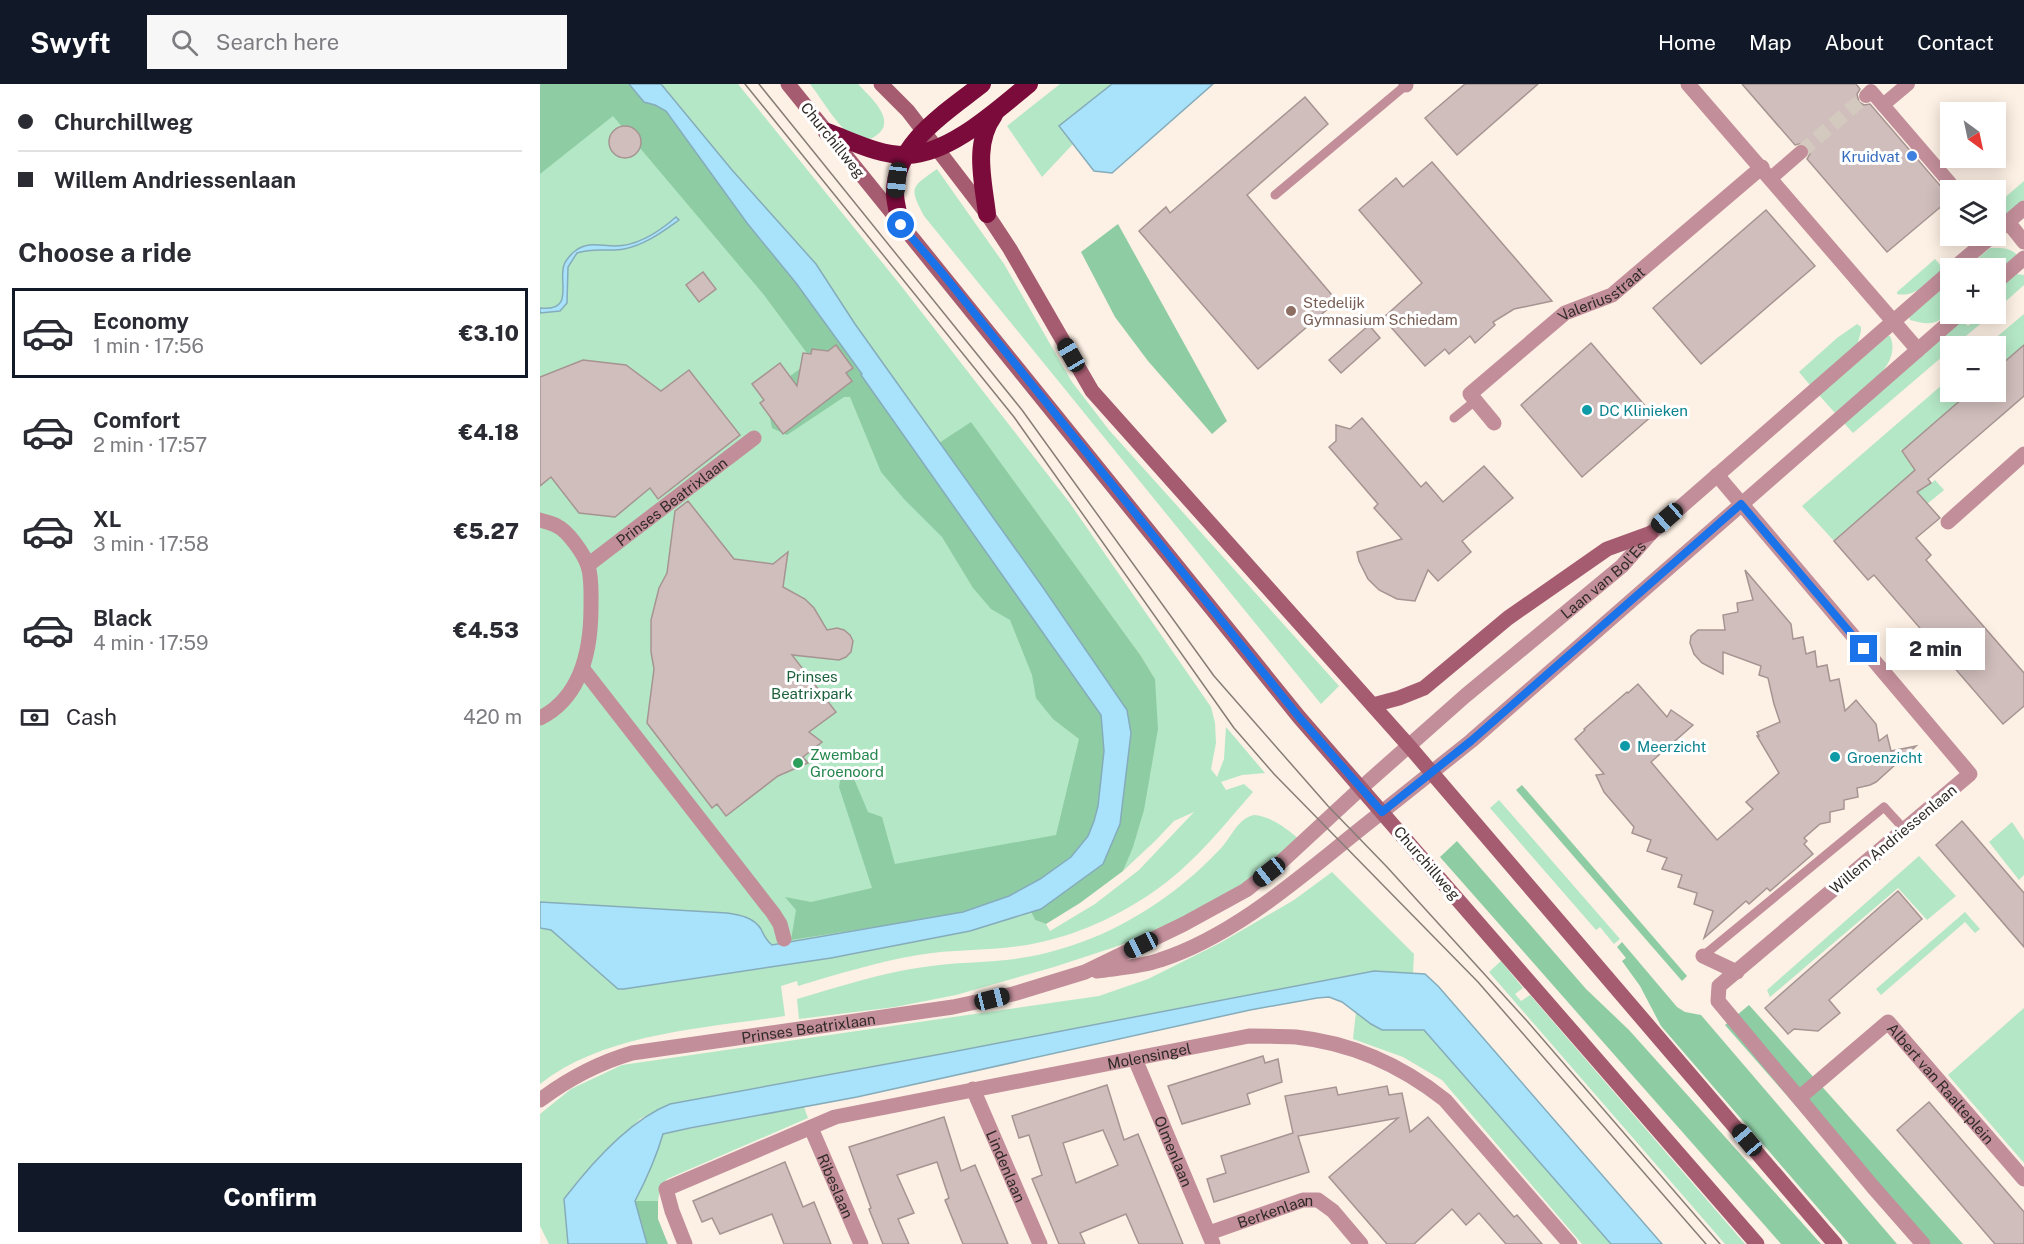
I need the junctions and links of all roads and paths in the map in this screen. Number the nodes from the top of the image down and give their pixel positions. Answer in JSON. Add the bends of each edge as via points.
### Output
{"nodes":[{"id":1,"x":788,"y":84,"type":"edge"},
{"id":2,"x":881,"y":84,"type":"edge"},
{"id":3,"x":982,"y":84,"type":"edge"},
{"id":4,"x":1029,"y":84,"type":"edge"},
{"id":5,"x":1406,"y":84,"type":"edge"},
{"id":6,"x":1688,"y":84,"type":"edge"},
{"id":7,"x":1908,"y":84,"type":"edge"},
{"id":8,"x":1866,"y":96,"type":"dead end"},
{"id":9,"x":1883,"y":105,"type":"junction"},
{"id":10,"x":996,"y":111,"type":"junction"},
{"id":11,"x":827,"y":132,"type":"junction"},
{"id":12,"x":924,"y":132,"type":"junction"},
{"id":13,"x":938,"y":149,"type":"junction"},
{"id":14,"x":1801,"y":152,"type":"tunnel mouth"},
{"id":15,"x":905,"y":155,"type":"junction"},
{"id":16,"x":1766,"y":173,"type":"junction"},
{"id":17,"x":1947,"y":180,"type":"edge"},
{"id":18,"x":1275,"y":195,"type":"dead end"},
{"id":19,"x":2024,"y":208,"type":"edge"},
{"id":20,"x":987,"y":214,"type":"junction"},
{"id":21,"x":2008,"y":222,"type":"joint"},
{"id":22,"x":901,"y":225,"type":"junction"},
{"id":23,"x":2024,"y":242,"type":"edge"},
{"id":24,"x":1980,"y":246,"type":"edge"},
{"id":25,"x":1966,"y":258,"type":"edge"},
{"id":26,"x":2024,"y":258,"type":"edge"},
{"id":27,"x":2006,"y":274,"type":"edge"},
{"id":28,"x":1940,"y":281,"type":"edge"},
{"id":29,"x":1894,"y":321,"type":"junction"},
{"id":30,"x":1948,"y":324,"type":"edge"},
{"id":31,"x":1918,"y":350,"type":"junction"},
{"id":32,"x":1475,"y":400,"type":"junction"},
{"id":33,"x":1454,"y":418,"type":"dead end"},
{"id":34,"x":1494,"y":423,"type":"dead end"},
{"id":35,"x":754,"y":438,"type":"dead end"},
{"id":36,"x":2024,"y":454,"type":"edge"},
{"id":37,"x":1717,"y":475,"type":"junction"},
{"id":38,"x":1741,"y":504,"type":"junction"},
{"id":39,"x":540,"y":520,"type":"edge"},
{"id":40,"x":1948,"y":522,"type":"dead end"},
{"id":41,"x":1651,"y":533,"type":"junction"},
{"id":42,"x":588,"y":565,"type":"junction"},
{"id":43,"x":583,"y":669,"type":"junction"},
{"id":44,"x":1373,"y":705,"type":"junction"},
{"id":45,"x":540,"y":718,"type":"edge"},
{"id":46,"x":1408,"y":746,"type":"junction"},
{"id":47,"x":1432,"y":773,"type":"junction"},
{"id":48,"x":1360,"y":789,"type":"junction"},
{"id":49,"x":1382,"y":812,"type":"junction"},
{"id":50,"x":1905,"y":830,"type":"junction"},
{"id":51,"x":784,"y":939,"type":"dead end"},
{"id":52,"x":1703,"y":956,"type":"joint"},
{"id":53,"x":1085,"y":972,"type":"junction"},
{"id":54,"x":1737,"y":972,"type":"junction"},
{"id":55,"x":1135,"y":1059,"type":"junction"},
{"id":56,"x":973,"y":1089,"type":"junction"},
{"id":57,"x":1799,"y":1098,"type":"junction"},
{"id":58,"x":540,"y":1100,"type":"edge"},
{"id":59,"x":811,"y":1128,"type":"junction"},
{"id":60,"x":2024,"y":1179,"type":"edge"},
{"id":61,"x":1211,"y":1239,"type":"edge"},
{"id":62,"x":685,"y":1244,"type":"edge"},
{"id":63,"x":861,"y":1244,"type":"edge"},
{"id":64,"x":1040,"y":1244,"type":"edge"},
{"id":65,"x":1361,"y":1244,"type":"edge"},
{"id":66,"x":1570,"y":1244,"type":"edge"},
{"id":67,"x":1757,"y":1244,"type":"edge"},
{"id":68,"x":1835,"y":1244,"type":"edge"},
{"id":69,"x":1923,"y":1244,"type":"edge"}],
"edges":[{"from":1,"to":11,"type":"main road","name":"Churchillweg"},
{"from":2,"to":12,"type":"main road"},
{"from":3,"to":12,"type":"highway"},
{"from":4,"to":10,"type":"highway"},
{"from":5,"to":18,"type":"lane"},
{"from":6,"to":16,"type":"street"},
{"from":7,"to":9,"type":"street"},
{"from":8,"to":9,"type":"street","via":[[1871,91]]},
{"from":9,"to":17,"type":"street"},
{"from":10,"to":13,"type":"highway"},
{"from":10,"to":20,"type":"highway","via":[[980,147]]},
{"from":11,"to":15,"type":"highway","via":[[873,149]]},
{"from":11,"to":22,"type":"main road","name":"Churchillweg"},
{"from":12,"to":13,"type":"main road"},
{"from":12,"to":15,"type":"highway"},
{"from":13,"to":15,"type":"highway"},
{"from":13,"to":20,"type":"main road"},
{"from":14,"to":16,"type":"street"},
{"from":15,"to":22,"type":"highway","via":[[895,194]]},
{"from":16,"to":29,"type":"street"},
{"from":16,"to":32,"type":"street","name":"Valeriusstraat","via":[[1612,295],[1565,313],[1470,394]]},
{"from":19,"to":21,"type":"street"},
{"from":20,"to":44,"type":"main road","via":[[1092,391]]},
{"from":21,"to":23,"type":"street"},
{"from":22,"to":48,"type":"main road","name":"Churchillweg"},
{"from":24,"to":25,"type":"street"},
{"from":26,"to":27,"type":"street"},
{"from":28,"to":29,"type":"street","name":"Laan van Bol'Es"},
{"from":29,"to":31,"type":"street"},
{"from":29,"to":37,"type":"street","name":"Laan van Bol'Es"},
{"from":30,"to":31,"type":"street"},
{"from":31,"to":38,"type":"street"},
{"from":32,"to":33,"type":"lane"},
{"from":32,"to":34,"type":"street"},
{"from":35,"to":42,"type":"street","name":"Prinses Beatrixlaan"},
{"from":36,"to":40,"type":"street"},
{"from":37,"to":38,"type":"street","name":"Willem Andriessenlaan"},
{"from":37,"to":41,"type":"street","name":"Laan van Bol'Es"},
{"from":38,"to":47,"type":"street"},
{"from":38,"to":50,"type":"street","name":"Willem Andriessenlaan","via":[[1970,774]]},
{"from":39,"to":42,"type":"street","via":[[559,526]]},
{"from":41,"to":44,"type":"main road","via":[[1607,549],[1508,618],[1424,688]]},
{"from":41,"to":46,"type":"street","name":"Laan van Bol'Es","via":[[1622,566]]},
{"from":42,"to":43,"type":"street","via":[[591,613]]},
{"from":43,"to":45,"type":"street","via":[[567,698]]},
{"from":43,"to":51,"type":"street","via":[[778,919]]},
{"from":44,"to":46,"type":"main road"},
{"from":46,"to":47,"type":"main road"},
{"from":46,"to":48,"type":"street","name":"Laan van Bol'Es"},
{"from":47,"to":49,"type":"street"},
{"from":47,"to":68,"type":"main road"},
{"from":48,"to":49,"type":"main road","name":"Churchillweg"},
{"from":48,"to":53,"type":"street","name":"Prinses Beatrixlaan","via":[[1246,890]]},
{"from":49,"to":53,"type":"street","name":"Prinses Beatrixlaan","via":[[1271,899],[1202,942],[1152,962]]},
{"from":49,"to":67,"type":"main road","name":"Churchillweg"},
{"from":50,"to":52,"type":"lane","via":[[1884,807]]},
{"from":50,"to":54,"type":"street","name":"Willem Andriessenlaan"},
{"from":52,"to":54,"type":"street"},
{"from":53,"to":58,"type":"street","name":"Prinses Beatrixlaan","via":[[1012,994],[953,1006],[632,1053],[583,1072]]},
{"from":54,"to":57,"type":"street","name":"Willem Andriessenlaan","via":[[1719,986],[1718,1001]]},
{"from":55,"to":56,"type":"street","name":"Molensingel"},
{"from":55,"to":61,"type":"street","name":"Olmenlaan"},
{"from":55,"to":66,"type":"street","name":"Molensingel","via":[[1249,1036],[1295,1037],[1370,1054],[1445,1100]]},
{"from":56,"to":59,"type":"street","name":"Molensingel","via":[[835,1117]]},
{"from":56,"to":64,"type":"street","name":"Lindenlaan"},
{"from":57,"to":60,"type":"street","name":"Albert van Raalteplein","via":[[1888,1022]]},
{"from":57,"to":69,"type":"street","name":"Willem Andriessenlaan"},
{"from":59,"to":62,"type":"street","name":"Molensingel","via":[[666,1189]]},
{"from":59,"to":63,"type":"street","name":"Ribeslaan"},
{"from":61,"to":65,"type":"street","name":"Berkenlaan","via":[[1303,1200],[1318,1200],[1333,1211]]}]}
